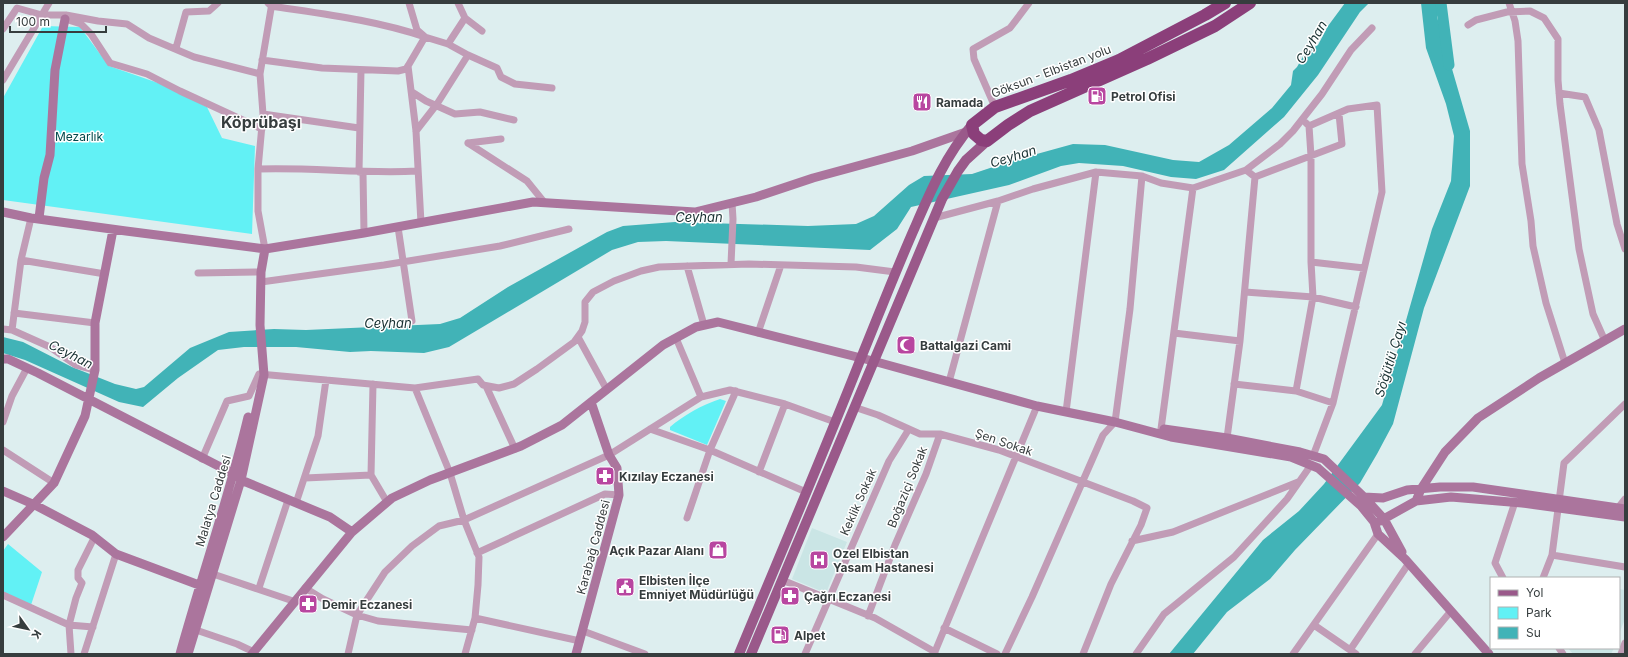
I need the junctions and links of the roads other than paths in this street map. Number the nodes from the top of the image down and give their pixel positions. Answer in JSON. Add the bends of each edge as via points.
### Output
{"nodes":[{"id":1,"x":49,"y":3,"type":"edge"},
{"id":2,"x":218,"y":3,"type":"edge"},
{"id":3,"x":409,"y":3,"type":"edge"},
{"id":4,"x":458,"y":3,"type":"edge"},
{"id":5,"x":1030,"y":3,"type":"edge"},
{"id":6,"x":1225,"y":3,"type":"edge"},
{"id":7,"x":1250,"y":3,"type":"edge"},
{"id":8,"x":1509,"y":3,"type":"edge"},
{"id":9,"x":270,"y":4,"type":"edge"},
{"id":10,"x":1512,"y":12,"type":"junction"},
{"id":11,"x":42,"y":15,"type":"junction"},
{"id":12,"x":66,"y":17,"type":"junction"},
{"id":13,"x":465,"y":18,"type":"junction"},
{"id":14,"x":1468,"y":25,"type":"dead end"},
{"id":15,"x":1372,"y":28,"type":"dead end"},
{"id":16,"x":3,"y":29,"type":"edge"},
{"id":17,"x":482,"y":31,"type":"dead end"},
{"id":18,"x":425,"y":38,"type":"junction"},
{"id":19,"x":448,"y":44,"type":"junction"},
{"id":20,"x":176,"y":48,"type":"junction"},
{"id":21,"x":468,"y":56,"type":"junction"},
{"id":22,"x":262,"y":60,"type":"junction"},
{"id":23,"x":408,"y":66,"type":"junction"},
{"id":24,"x":361,"y":70,"type":"junction"},
{"id":25,"x":260,"y":74,"type":"junction"},
{"id":26,"x":3,"y":80,"type":"edge"},
{"id":27,"x":552,"y":88,"type":"dead end"},
{"id":28,"x":412,"y":92,"type":"junction"},
{"id":29,"x":1559,"y":93,"type":"junction"},
{"id":30,"x":437,"y":104,"type":"junction"},
{"id":31,"x":991,"y":110,"type":"junction"},
{"id":32,"x":263,"y":114,"type":"junction"},
{"id":33,"x":1338,"y":114,"type":"junction"},
{"id":34,"x":514,"y":120,"type":"dead end"},
{"id":35,"x":1303,"y":120,"type":"junction"},
{"id":36,"x":1309,"y":126,"type":"junction"},
{"id":37,"x":359,"y":128,"type":"junction"},
{"id":38,"x":969,"y":128,"type":"junction"},
{"id":39,"x":262,"y":129,"type":"junction"},
{"id":40,"x":416,"y":131,"type":"junction"},
{"id":41,"x":998,"y":132,"type":"junction"},
{"id":42,"x":501,"y":139,"type":"dead end"},
{"id":43,"x":987,"y":141,"type":"junction"},
{"id":44,"x":1311,"y":156,"type":"junction"},
{"id":45,"x":258,"y":169,"type":"junction"},
{"id":46,"x":1246,"y":170,"type":"junction"},
{"id":47,"x":361,"y":172,"type":"junction"},
{"id":48,"x":417,"y":172,"type":"junction"},
{"id":49,"x":1096,"y":172,"type":"junction"},
{"id":50,"x":1142,"y":176,"type":"junction"},
{"id":51,"x":1255,"y":176,"type":"junction"},
{"id":52,"x":1194,"y":188,"type":"junction"},
{"id":53,"x":998,"y":201,"type":"junction"},
{"id":54,"x":544,"y":202,"type":"junction"},
{"id":55,"x":732,"y":203,"type":"junction"},
{"id":56,"x":3,"y":212,"type":"edge"},
{"id":57,"x":35,"y":218,"type":"junction"},
{"id":58,"x":934,"y":218,"type":"junction"},
{"id":59,"x":421,"y":223,"type":"junction"},
{"id":60,"x":398,"y":227,"type":"junction"},
{"id":61,"x":569,"y":229,"type":"dead end"},
{"id":62,"x":113,"y":230,"type":"junction"},
{"id":63,"x":364,"y":233,"type":"junction"},
{"id":64,"x":265,"y":249,"type":"junction"},
{"id":65,"x":1625,"y":249,"type":"edge"},
{"id":66,"x":21,"y":260,"type":"junction"},
{"id":67,"x":403,"y":262,"type":"junction"},
{"id":68,"x":1310,"y":262,"type":"junction"},
{"id":69,"x":731,"y":264,"type":"junction"},
{"id":70,"x":781,"y":265,"type":"junction"},
{"id":71,"x":687,"y":266,"type":"junction"},
{"id":72,"x":1364,"y":268,"type":"junction"},
{"id":73,"x":261,"y":272,"type":"junction"},
{"id":74,"x":895,"y":272,"type":"junction"},
{"id":75,"x":198,"y":273,"type":"dead end"},
{"id":76,"x":105,"y":274,"type":"junction"},
{"id":77,"x":261,"y":282,"type":"junction"},
{"id":78,"x":1245,"y":292,"type":"junction"},
{"id":79,"x":1313,"y":297,"type":"junction"},
{"id":80,"x":1356,"y":307,"type":"junction"},
{"id":81,"x":14,"y":314,"type":"junction"},
{"id":82,"x":412,"y":321,"type":"dead end"},
{"id":83,"x":95,"y":323,"type":"junction"},
{"id":84,"x":704,"y":325,"type":"junction"},
{"id":85,"x":3,"y":328,"type":"edge"},
{"id":86,"x":1625,"y":329,"type":"edge"},
{"id":87,"x":12,"y":330,"type":"junction"},
{"id":88,"x":758,"y":333,"type":"junction"},
{"id":89,"x":1174,"y":333,"type":"junction"},
{"id":90,"x":578,"y":337,"type":"junction"},
{"id":91,"x":676,"y":338,"type":"junction"},
{"id":92,"x":1240,"y":341,"type":"junction"},
{"id":93,"x":1605,"y":341,"type":"junction"},
{"id":94,"x":3,"y":359,"type":"edge"},
{"id":95,"x":861,"y":359,"type":"junction"},
{"id":96,"x":873,"y":361,"type":"junction"},
{"id":97,"x":1565,"y":363,"type":"junction"},
{"id":98,"x":27,"y":368,"type":"junction"},
{"id":99,"x":95,"y":370,"type":"junction"},
{"id":100,"x":262,"y":374,"type":"junction"},
{"id":101,"x":326,"y":380,"type":"junction"},
{"id":102,"x":949,"y":382,"type":"junction"},
{"id":103,"x":373,"y":384,"type":"junction"},
{"id":104,"x":1234,"y":384,"type":"junction"},
{"id":105,"x":486,"y":386,"type":"junction"},
{"id":106,"x":415,"y":388,"type":"junction"},
{"id":107,"x":607,"y":390,"type":"junction"},
{"id":108,"x":736,"y":391,"type":"junction"},
{"id":109,"x":1296,"y":391,"type":"junction"},
{"id":110,"x":90,"y":396,"type":"junction"},
{"id":111,"x":701,"y":397,"type":"junction"},
{"id":112,"x":591,"y":402,"type":"junction"},
{"id":113,"x":1333,"y":403,"type":"junction"},
{"id":114,"x":785,"y":404,"type":"junction"},
{"id":115,"x":1625,"y":404,"type":"edge"},
{"id":116,"x":1037,"y":406,"type":"junction"},
{"id":117,"x":854,"y":407,"type":"junction"},
{"id":118,"x":1066,"y":412,"type":"junction"},
{"id":119,"x":3,"y":422,"type":"edge"},
{"id":120,"x":835,"y":422,"type":"junction"},
{"id":121,"x":1115,"y":422,"type":"junction"},
{"id":122,"x":650,"y":429,"type":"junction"},
{"id":123,"x":909,"y":429,"type":"junction"},
{"id":124,"x":1161,"y":429,"type":"junction"},
{"id":125,"x":940,"y":434,"type":"junction"},
{"id":126,"x":1227,"y":438,"type":"junction"},
{"id":127,"x":515,"y":449,"type":"junction"},
{"id":128,"x":3,"y":450,"type":"edge"},
{"id":129,"x":710,"y":450,"type":"junction"},
{"id":130,"x":608,"y":455,"type":"junction"},
{"id":131,"x":1017,"y":456,"type":"junction"},
{"id":132,"x":202,"y":459,"type":"junction"},
{"id":133,"x":1314,"y":463,"type":"junction"},
{"id":134,"x":758,"y":472,"type":"junction"},
{"id":135,"x":450,"y":473,"type":"junction"},
{"id":136,"x":371,"y":474,"type":"junction"},
{"id":137,"x":238,"y":477,"type":"junction"},
{"id":138,"x":305,"y":478,"type":"junction"},
{"id":139,"x":1083,"y":482,"type":"junction"},
{"id":140,"x":1299,"y":482,"type":"junction"},
{"id":141,"x":54,"y":483,"type":"junction"},
{"id":142,"x":1421,"y":489,"type":"junction"},
{"id":143,"x":3,"y":491,"type":"edge"},
{"id":144,"x":806,"y":492,"type":"junction"},
{"id":145,"x":619,"y":495,"type":"junction"},
{"id":146,"x":1364,"y":497,"type":"junction"},
{"id":147,"x":1625,"y":499,"type":"edge"},
{"id":148,"x":292,"y":501,"type":"junction"},
{"id":149,"x":1416,"y":501,"type":"junction"},
{"id":150,"x":388,"y":502,"type":"junction"},
{"id":151,"x":1515,"y":502,"type":"junction"},
{"id":152,"x":35,"y":504,"type":"junction"},
{"id":153,"x":1559,"y":504,"type":"junction"},
{"id":154,"x":1622,"y":508,"type":"edge"},
{"id":155,"x":1625,"y":517,"type":"edge"},
{"id":156,"x":687,"y":518,"type":"dead end"},
{"id":157,"x":1384,"y":519,"type":"junction"},
{"id":158,"x":464,"y":520,"type":"junction"},
{"id":159,"x":1374,"y":522,"type":"junction"},
{"id":160,"x":352,"y":532,"type":"junction"},
{"id":161,"x":1378,"y":534,"type":"junction"},
{"id":162,"x":3,"y":537,"type":"edge"},
{"id":163,"x":94,"y":538,"type":"junction"},
{"id":164,"x":1132,"y":542,"type":"junction"},
{"id":165,"x":478,"y":553,"type":"junction"},
{"id":166,"x":116,"y":554,"type":"junction"},
{"id":167,"x":1552,"y":555,"type":"junction"},
{"id":168,"x":1407,"y":561,"type":"junction"},
{"id":169,"x":1625,"y":567,"type":"edge"},
{"id":170,"x":213,"y":574,"type":"junction"},
{"id":171,"x":1502,"y":577,"type":"edge"},
{"id":172,"x":1543,"y":577,"type":"edge"},
{"id":173,"x":782,"y":580,"type":"junction"},
{"id":174,"x":200,"y":585,"type":"junction"},
{"id":175,"x":259,"y":588,"type":"junction"},
{"id":176,"x":305,"y":588,"type":"junction"},
{"id":177,"x":3,"y":595,"type":"edge"},
{"id":178,"x":829,"y":599,"type":"junction"},
{"id":179,"x":296,"y":602,"type":"junction"},
{"id":180,"x":1451,"y":611,"type":"junction"},
{"id":181,"x":357,"y":615,"type":"junction"},
{"id":182,"x":868,"y":616,"type":"junction"},
{"id":183,"x":474,"y":618,"type":"junction"},
{"id":184,"x":69,"y":625,"type":"junction"},
{"id":185,"x":1314,"y":625,"type":"junction"},
{"id":186,"x":93,"y":627,"type":"junction"},
{"id":187,"x":944,"y":628,"type":"junction"},
{"id":188,"x":196,"y":630,"type":"junction"},
{"id":189,"x":472,"y":630,"type":"junction"},
{"id":190,"x":582,"y":631,"type":"junction"},
{"id":191,"x":580,"y":642,"type":"junction"},
{"id":192,"x":1625,"y":643,"type":"edge"},
{"id":193,"x":1353,"y":652,"type":"edge"},
{"id":194,"x":253,"y":653,"type":"edge"},
{"id":195,"x":934,"y":653,"type":"edge"},
{"id":196,"x":70,"y":654,"type":"edge"},
{"id":197,"x":84,"y":654,"type":"edge"},
{"id":198,"x":180,"y":654,"type":"edge"},
{"id":199,"x":188,"y":654,"type":"edge"},
{"id":200,"x":348,"y":654,"type":"edge"},
{"id":201,"x":465,"y":654,"type":"edge"},
{"id":202,"x":576,"y":654,"type":"edge"},
{"id":203,"x":645,"y":654,"type":"edge"},
{"id":204,"x":739,"y":654,"type":"edge"},
{"id":205,"x":751,"y":654,"type":"edge"},
{"id":206,"x":805,"y":654,"type":"edge"},
{"id":207,"x":997,"y":654,"type":"edge"},
{"id":208,"x":1005,"y":654,"type":"edge"},
{"id":209,"x":1083,"y":654,"type":"edge"},
{"id":210,"x":1136,"y":654,"type":"edge"},
{"id":211,"x":1293,"y":654,"type":"edge"},
{"id":212,"x":1415,"y":654,"type":"edge"},
{"id":213,"x":1489,"y":654,"type":"edge"},
{"id":214,"x":1621,"y":654,"type":"edge"}],
"edges":[{"from":1,"to":11,"type":"street"},
{"from":2,"to":20,"type":"street","via":[[209,10],[186,12]]},
{"from":3,"to":18,"type":"street","via":[[417,30]]},
{"from":4,"to":13,"type":"street"},
{"from":5,"to":31,"type":"street","via":[[1010,28],[973,49]]},
{"from":6,"to":31,"type":"highway","name":"Göksun - Elbistan yolu","via":[[1119,60]]},
{"from":7,"to":41,"type":"highway","via":[[1215,26],[1030,111]]},
{"from":8,"to":10,"type":"street"},
{"from":9,"to":18,"type":"street","via":[[387,26]]},
{"from":9,"to":22,"type":"street"},
{"from":10,"to":14,"type":"street","via":[[1476,20]]},
{"from":10,"to":29,"type":"street","via":[[1530,12],[1544,18],[1558,39]]},
{"from":10,"to":97,"type":"street","via":[[1518,41],[1522,164],[1534,246],[1546,303]]},
{"from":11,"to":12,"type":"street"},
{"from":11,"to":16,"type":"street","via":[[17,8]]},
{"from":11,"to":26,"type":"street"},
{"from":12,"to":20,"type":"street","via":[[126,24],[149,38]]},
{"from":12,"to":39,"type":"street","via":[[81,24],[91,34],[110,63],[147,74]]},
{"from":12,"to":57,"type":"street","via":[[55,70],[50,156]]},
{"from":13,"to":17,"type":"street"},
{"from":13,"to":19,"type":"street"},
{"from":15,"to":35,"type":"street","via":[[1351,50]]},
{"from":18,"to":19,"type":"street"},
{"from":18,"to":23,"type":"street"},
{"from":19,"to":21,"type":"street"},
{"from":20,"to":25,"type":"street","via":[[194,57]]},
{"from":21,"to":27,"type":"street","via":[[497,68],[501,77],[515,84]]},
{"from":21,"to":30,"type":"street"},
{"from":22,"to":24,"type":"street"},
{"from":22,"to":25,"type":"street"},
{"from":23,"to":24,"type":"street","via":[[398,71]]},
{"from":23,"to":28,"type":"street"},
{"from":24,"to":37,"type":"street"},
{"from":25,"to":32,"type":"street"},
{"from":28,"to":30,"type":"street","via":[[426,101]]},
{"from":28,"to":40,"type":"street"},
{"from":29,"to":65,"type":"street","via":[[1585,97],[1596,123],[1617,224]]},
{"from":29,"to":93,"type":"street","via":[[1579,249],[1593,314]]},
{"from":30,"to":34,"type":"street","via":[[455,114],[480,112]]},
{"from":30,"to":40,"type":"street"},
{"from":31,"to":38,"type":"highway","name":"Göksun - Elbistan yolu"},
{"from":31,"to":41,"type":"highway","via":[[991,116],[998,124]]},
{"from":32,"to":37,"type":"street"},
{"from":32,"to":39,"type":"street"},
{"from":33,"to":36,"type":"street"},
{"from":33,"to":44,"type":"street","via":[[1342,144]]},
{"from":33,"to":72,"type":"street","via":[[1348,109],[1377,105],[1382,192]]},
{"from":35,"to":36,"type":"street"},
{"from":35,"to":46,"type":"street","via":[[1280,144]]},
{"from":36,"to":44,"type":"street"},
{"from":37,"to":47,"type":"street"},
{"from":38,"to":43,"type":"highway","via":[[981,140]]},
{"from":38,"to":55,"type":"street","via":[[912,151]]},
{"from":38,"to":74,"type":"main road","name":"Göksun - Elbistan yolu","via":[[940,171]]},
{"from":39,"to":45,"type":"street"},
{"from":40,"to":48,"type":"street"},
{"from":41,"to":43,"type":"highway"},
{"from":42,"to":54,"type":"street","via":[[468,143],[527,181]]},
{"from":43,"to":58,"type":"main road","via":[[958,170]]},
{"from":44,"to":51,"type":"street"},
{"from":44,"to":68,"type":"street"},
{"from":45,"to":47,"type":"street"},
{"from":45,"to":64,"type":"street","via":[[258,211]]},
{"from":46,"to":51,"type":"street"},
{"from":46,"to":52,"type":"street"},
{"from":47,"to":48,"type":"street"},
{"from":47,"to":63,"type":"street"},
{"from":48,"to":59,"type":"street"},
{"from":49,"to":50,"type":"street"},
{"from":49,"to":53,"type":"street"},
{"from":49,"to":118,"type":"street"},
{"from":50,"to":52,"type":"street","via":[[1161,183]]},
{"from":50,"to":121,"type":"street","via":[[1130,309]]},
{"from":51,"to":78,"type":"street"},
{"from":52,"to":89,"type":"street"},
{"from":53,"to":58,"type":"street"},
{"from":53,"to":102,"type":"street"},
{"from":54,"to":55,"type":"street","via":[[695,212]]},
{"from":54,"to":59,"type":"street"},
{"from":55,"to":69,"type":"street"},
{"from":56,"to":57,"type":"street"},
{"from":57,"to":62,"type":"street"},
{"from":57,"to":66,"type":"street"},
{"from":58,"to":96,"type":"main road"},
{"from":59,"to":60,"type":"street"},
{"from":60,"to":63,"type":"street"},
{"from":60,"to":67,"type":"street"},
{"from":61,"to":67,"type":"street","via":[[500,246]]},
{"from":62,"to":64,"type":"street"},
{"from":62,"to":76,"type":"street"},
{"from":63,"to":64,"type":"street"},
{"from":64,"to":73,"type":"street"},
{"from":66,"to":76,"type":"street"},
{"from":66,"to":81,"type":"street"},
{"from":67,"to":77,"type":"street"},
{"from":67,"to":82,"type":"street"},
{"from":68,"to":72,"type":"street"},
{"from":68,"to":79,"type":"street"},
{"from":69,"to":70,"type":"street"},
{"from":69,"to":71,"type":"street"},
{"from":70,"to":74,"type":"street","via":[[856,267]]},
{"from":70,"to":88,"type":"street"},
{"from":71,"to":84,"type":"street"},
{"from":71,"to":90,"type":"street","via":[[659,267],[641,271],[593,292],[585,302],[585,322]]},
{"from":72,"to":80,"type":"street"},
{"from":73,"to":75,"type":"street"},
{"from":73,"to":77,"type":"street"},
{"from":74,"to":95,"type":"main road","name":"Göksun - Elbistan yolu"},
{"from":76,"to":83,"type":"street"},
{"from":77,"to":100,"type":"street"},
{"from":78,"to":79,"type":"street"},
{"from":78,"to":92,"type":"street"},
{"from":79,"to":80,"type":"street"},
{"from":79,"to":109,"type":"street"},
{"from":80,"to":113,"type":"street"},
{"from":81,"to":83,"type":"street"},
{"from":81,"to":87,"type":"street"},
{"from":83,"to":99,"type":"street"},
{"from":84,"to":88,"type":"street","via":[[718,322]]},
{"from":84,"to":91,"type":"street"},
{"from":85,"to":87,"type":"street"},
{"from":86,"to":93,"type":"street"},
{"from":87,"to":99,"type":"street","via":[[50,347],[76,365]]},
{"from":88,"to":95,"type":"street"},
{"from":89,"to":92,"type":"street"},
{"from":89,"to":124,"type":"street"},
{"from":90,"to":105,"type":"street","via":[[514,384],[499,388]]},
{"from":90,"to":107,"type":"street"},
{"from":91,"to":107,"type":"street","via":[[663,345]]},
{"from":91,"to":111,"type":"street"},
{"from":92,"to":104,"type":"street"},
{"from":93,"to":97,"type":"street"},
{"from":94,"to":98,"type":"street"},
{"from":95,"to":96,"type":"street"},
{"from":95,"to":120,"type":"main road","name":"Göksun - Elbistan yolu"},
{"from":96,"to":102,"type":"street"},
{"from":96,"to":117,"type":"main road"},
{"from":97,"to":142,"type":"street","via":[[1478,418],[1445,452]]},
{"from":98,"to":110,"type":"street"},
{"from":98,"to":119,"type":"street","via":[[12,396]]},
{"from":99,"to":110,"type":"street"},
{"from":100,"to":101,"type":"street"},
{"from":100,"to":132,"type":"street","via":[[249,396],[227,401]]},
{"from":100,"to":137,"type":"street"},
{"from":101,"to":103,"type":"street"},
{"from":101,"to":138,"type":"street","via":[[318,436]]},
{"from":102,"to":116,"type":"street"},
{"from":103,"to":106,"type":"street"},
{"from":103,"to":136,"type":"street"},
{"from":104,"to":109,"type":"street"},
{"from":104,"to":126,"type":"street"},
{"from":105,"to":106,"type":"street","via":[[478,379]]},
{"from":105,"to":127,"type":"street"},
{"from":106,"to":135,"type":"street"},
{"from":107,"to":112,"type":"street"},
{"from":108,"to":111,"type":"street"},
{"from":108,"to":114,"type":"street"},
{"from":108,"to":129,"type":"street"},
{"from":109,"to":113,"type":"street"},
{"from":110,"to":132,"type":"street"},
{"from":110,"to":141,"type":"street","via":[[85,416]]},
{"from":111,"to":122,"type":"street"},
{"from":112,"to":127,"type":"street","via":[[562,425]]},
{"from":112,"to":130,"type":"street","name":"Karabağ Caddesi"},
{"from":113,"to":133,"type":"street"},
{"from":114,"to":120,"type":"street"},
{"from":114,"to":134,"type":"street"},
{"from":115,"to":153,"type":"street","via":[[1564,462]]},
{"from":116,"to":118,"type":"street"},
{"from":116,"to":131,"type":"street"},
{"from":117,"to":123,"type":"street","name":"Şen Sokak"},
{"from":117,"to":173,"type":"main road"},
{"from":118,"to":121,"type":"street"},
{"from":120,"to":144,"type":"main road","name":"Göksun - Elbistan yolu"},
{"from":121,"to":124,"type":"street"},
{"from":121,"to":133,"type":"street","via":[[1171,437]]},
{"from":121,"to":139,"type":"street","via":[[1103,435]]},
{"from":122,"to":129,"type":"street"},
{"from":122,"to":130,"type":"street"},
{"from":123,"to":125,"type":"street","name":"Şen Sokak","via":[[920,434]]},
{"from":123,"to":178,"type":"street","name":"Keklik Sokak","via":[[889,461]]},
{"from":124,"to":126,"type":"street"},
{"from":125,"to":131,"type":"street","name":"Şen Sokak"},
{"from":125,"to":182,"type":"street","name":"Boğaziçi Sokak"},
{"from":126,"to":133,"type":"street","via":[[1300,452]]},
{"from":127,"to":135,"type":"street"},
{"from":128,"to":141,"type":"street"},
{"from":129,"to":134,"type":"street"},
{"from":129,"to":156,"type":"street"},
{"from":130,"to":145,"type":"street","name":"Karabağ Caddesi","via":[[617,468]]},
{"from":130,"to":158,"type":"street"},
{"from":131,"to":139,"type":"street","name":"Şen Sokak"},
{"from":131,"to":187,"type":"street"},
{"from":132,"to":137,"type":"street"},
{"from":133,"to":140,"type":"street"},
{"from":133,"to":146,"type":"street","via":[[1324,459]]},
{"from":133,"to":159,"type":"street","via":[[1361,506]]},
{"from":134,"to":144,"type":"street"},
{"from":135,"to":150,"type":"street"},
{"from":135,"to":158,"type":"street"},
{"from":136,"to":138,"type":"street"},
{"from":136,"to":150,"type":"street"},
{"from":137,"to":148,"type":"street"},
{"from":137,"to":170,"type":"street"},
{"from":137,"to":174,"type":"street","name":"Malatya Caddesi"},
{"from":138,"to":148,"type":"street"},
{"from":139,"to":164,"type":"street","name":"Şen Sokak","via":[[1147,508]]},
{"from":139,"to":208,"type":"street"},
{"from":140,"to":164,"type":"street","via":[[1173,532]]},
{"from":140,"to":210,"type":"street","via":[[1287,499],[1234,557],[1164,614]]},
{"from":141,"to":152,"type":"street"},
{"from":142,"to":146,"type":"street","via":[[1407,490],[1383,498]]},
{"from":142,"to":149,"type":"street"},
{"from":142,"to":153,"type":"street","via":[[1472,488]]},
{"from":143,"to":152,"type":"street"},
{"from":144,"to":204,"type":"main road","name":"Göksun - Elbistan yolu"},
{"from":145,"to":165,"type":"street","via":[[605,494]]},
{"from":145,"to":190,"type":"street","name":"Karabağ Caddesi"},
{"from":146,"to":157,"type":"street"},
{"from":147,"to":154,"type":"street"},
{"from":148,"to":160,"type":"street","via":[[330,518]]},
{"from":148,"to":175,"type":"street"},
{"from":149,"to":151,"type":"street","via":[[1451,497]]},
{"from":149,"to":157,"type":"street"},
{"from":150,"to":160,"type":"street"},
{"from":151,"to":153,"type":"street"},
{"from":151,"to":171,"type":"street","via":[[1495,563]]},
{"from":152,"to":162,"type":"street"},
{"from":152,"to":163,"type":"street"},
{"from":153,"to":154,"type":"street"},
{"from":153,"to":155,"type":"street"},
{"from":153,"to":167,"type":"street"},
{"from":157,"to":159,"type":"street"},
{"from":157,"to":168,"type":"street"},
{"from":158,"to":165,"type":"street"},
{"from":158,"to":181,"type":"street","via":[[439,526],[412,546],[386,572]]},
{"from":159,"to":161,"type":"street"},
{"from":160,"to":176,"type":"street"},
{"from":161,"to":168,"type":"street"},
{"from":161,"to":185,"type":"street"},
{"from":163,"to":166,"type":"street"},
{"from":163,"to":184,"type":"street","via":[[78,570],[78,578],[82,583]]},
{"from":164,"to":209,"type":"street","via":[[1111,584]]},
{"from":165,"to":183,"type":"street"},
{"from":166,"to":174,"type":"street"},
{"from":166,"to":186,"type":"street"},
{"from":167,"to":169,"type":"street"},
{"from":167,"to":172,"type":"street"},
{"from":168,"to":180,"type":"street"},
{"from":168,"to":193,"type":"street"},
{"from":170,"to":175,"type":"street"},
{"from":170,"to":188,"type":"street"},
{"from":173,"to":178,"type":"street"},
{"from":173,"to":205,"type":"main road"},
{"from":174,"to":198,"type":"street","name":"Malatya Caddesi"},
{"from":175,"to":179,"type":"street"},
{"from":176,"to":179,"type":"street"},
{"from":176,"to":181,"type":"street"},
{"from":177,"to":184,"type":"street"},
{"from":178,"to":182,"type":"street"},
{"from":178,"to":206,"type":"street","name":"Keklik Sokak"},
{"from":179,"to":194,"type":"street"},
{"from":180,"to":212,"type":"street"},
{"from":180,"to":213,"type":"street"},
{"from":181,"to":189,"type":"street","via":[[378,621]]},
{"from":181,"to":200,"type":"street"},
{"from":182,"to":195,"type":"street"},
{"from":183,"to":189,"type":"street"},
{"from":183,"to":191,"type":"street"},
{"from":184,"to":186,"type":"street"},
{"from":184,"to":196,"type":"street"},
{"from":185,"to":193,"type":"street"},
{"from":185,"to":211,"type":"street"},
{"from":186,"to":197,"type":"street"},
{"from":187,"to":195,"type":"street"},
{"from":187,"to":207,"type":"street"},
{"from":188,"to":194,"type":"street","via":[[237,644]]},
{"from":188,"to":199,"type":"street"},
{"from":189,"to":201,"type":"street"},
{"from":190,"to":191,"type":"street","name":"Karabağ Caddesi"},
{"from":190,"to":203,"type":"street"},
{"from":191,"to":202,"type":"street","name":"Karabağ Caddesi"},
{"from":192,"to":214,"type":"street"}]}
